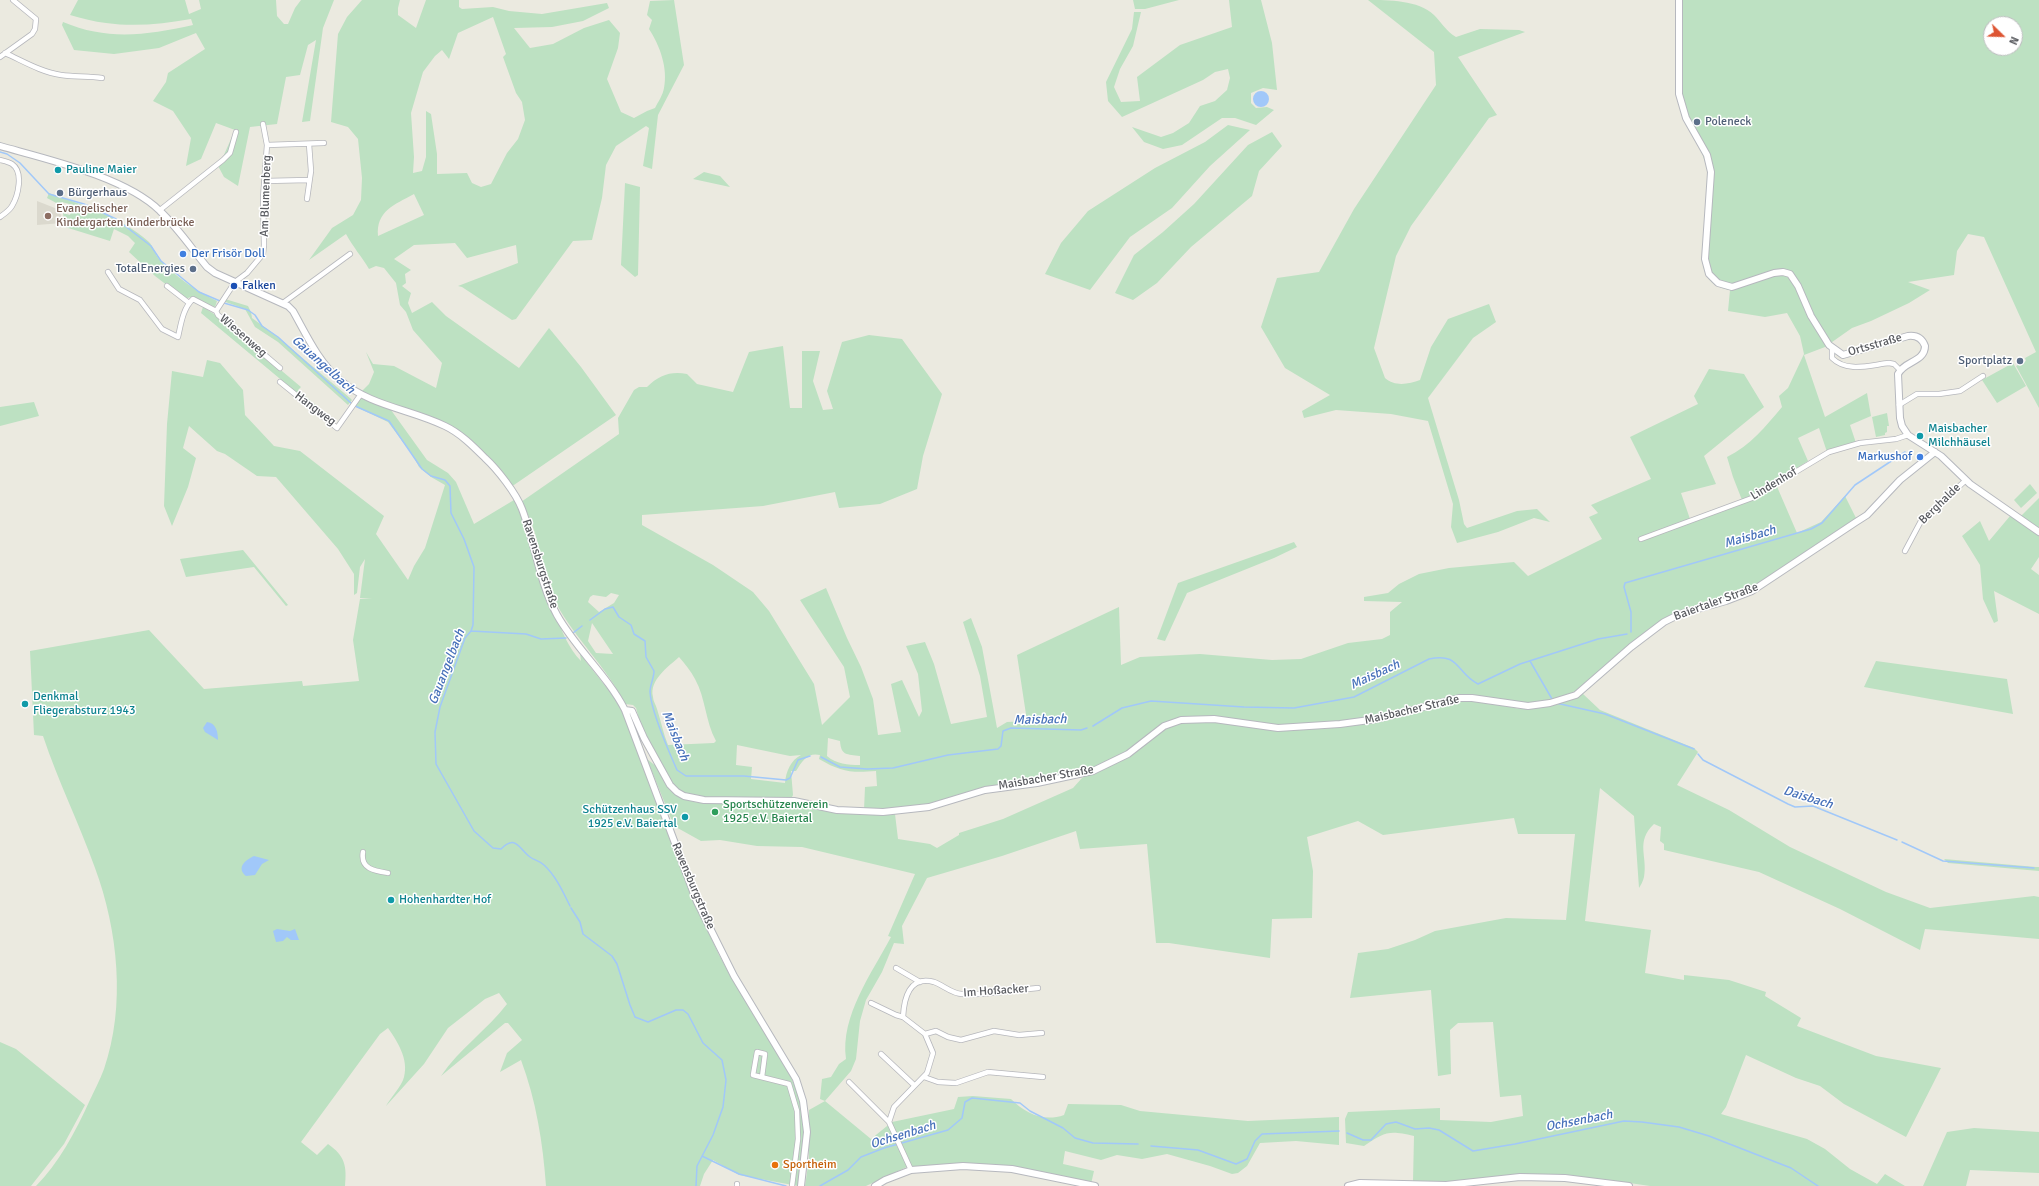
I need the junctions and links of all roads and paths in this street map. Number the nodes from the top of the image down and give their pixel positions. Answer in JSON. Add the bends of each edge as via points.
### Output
{"nodes":[{"id":1,"x":13,"y":0,"type":"edge"},
{"id":2,"x":1678,"y":0,"type":"edge"},
{"id":3,"x":5,"y":53,"type":"junction"},
{"id":4,"x":0,"y":57,"type":"edge"},
{"id":5,"x":102,"y":78,"type":"dead end"},
{"id":6,"x":262,"y":124,"type":"dead end"},
{"id":7,"x":236,"y":132,"type":"dead end"},
{"id":8,"x":324,"y":143,"type":"dead end"},
{"id":9,"x":309,"y":144,"type":"junction"},
{"id":10,"x":267,"y":145,"type":"junction"},
{"id":11,"x":0,"y":146,"type":"edge"},
{"id":12,"x":0,"y":160,"type":"edge"},
{"id":13,"x":309,"y":180,"type":"junction"},
{"id":14,"x":265,"y":181,"type":"junction"},
{"id":15,"x":307,"y":199,"type":"dead end"},
{"id":16,"x":160,"y":210,"type":"junction"},
{"id":17,"x":0,"y":217,"type":"edge"},
{"id":18,"x":350,"y":254,"type":"dead end"},
{"id":19,"x":108,"y":272,"type":"dead end"},
{"id":20,"x":235,"y":282,"type":"junction"},
{"id":21,"x":167,"y":286,"type":"dead end"},
{"id":22,"x":189,"y":303,"type":"junction"},
{"id":23,"x":283,"y":303,"type":"junction"},
{"id":24,"x":216,"y":311,"type":"junction"},
{"id":25,"x":1830,"y":347,"type":"junction"},
{"id":26,"x":280,"y":368,"type":"dead end"},
{"id":27,"x":1900,"y":370,"type":"junction"},
{"id":28,"x":1983,"y":376,"type":"dead end"},
{"id":29,"x":280,"y":382,"type":"dead end"},
{"id":30,"x":361,"y":394,"type":"junction"},
{"id":31,"x":1899,"y":405,"type":"junction"},
{"id":32,"x":1908,"y":435,"type":"junction"},
{"id":33,"x":1935,"y":452,"type":"junction"},
{"id":34,"x":1966,"y":480,"type":"junction"},
{"id":35,"x":2039,"y":532,"type":"edge"},
{"id":36,"x":1641,"y":539,"type":"dead end"},
{"id":37,"x":1905,"y":550,"type":"dead end"},
{"id":38,"x":1550,"y":702,"type":"joint"},
{"id":39,"x":625,"y":710,"type":"junction"},
{"id":40,"x":363,"y":852,"type":"dead end"},
{"id":41,"x":388,"y":873,"type":"dead end"},
{"id":42,"x":896,"y":968,"type":"dead end"},
{"id":43,"x":920,"y":982,"type":"junction"},
{"id":44,"x":1038,"y":988,"type":"dead end"},
{"id":45,"x":871,"y":1003,"type":"dead end"},
{"id":46,"x":903,"y":1017,"type":"junction"},
{"id":47,"x":1042,"y":1033,"type":"dead end"},
{"id":48,"x":925,"y":1034,"type":"junction"},
{"id":49,"x":882,"y":1054,"type":"dead end"},
{"id":50,"x":924,"y":1076,"type":"junction"},
{"id":51,"x":762,"y":1077,"type":"junction"},
{"id":52,"x":1043,"y":1077,"type":"dead end"},
{"id":53,"x":849,"y":1082,"type":"dead end"},
{"id":54,"x":914,"y":1085,"type":"junction"},
{"id":55,"x":888,"y":1122,"type":"junction"},
{"id":56,"x":911,"y":1170,"type":"junction"},
{"id":57,"x":792,"y":1186,"type":"edge"},
{"id":58,"x":801,"y":1186,"type":"edge"},
{"id":59,"x":875,"y":1186,"type":"edge"},
{"id":60,"x":1095,"y":1186,"type":"edge"},
{"id":61,"x":1348,"y":1186,"type":"edge"},
{"id":62,"x":1629,"y":1186,"type":"edge"}],
"edges":[{"from":1,"to":3,"type":"street","via":[[36,19],[35,29],[32,34]]},
{"from":2,"to":25,"type":"street","via":[[1679,94],[1686,118],[1707,155],[1711,172],[1705,259],[1709,274],[1718,284],[1732,287],[1774,273],[1790,274]]},
{"from":3,"to":4,"type":"street"},
{"from":3,"to":5,"type":"street","via":[[45,71]]},
{"from":6,"to":10,"type":"street","name":"Am Blumenberg"},
{"from":7,"to":16,"type":"street","via":[[227,157]]},
{"from":8,"to":9,"type":"street","name":"Am Blumenberg"},
{"from":9,"to":10,"type":"street","name":"Am Blumenberg"},
{"from":9,"to":13,"type":"street"},
{"from":10,"to":14,"type":"street","name":"Am Blumenberg"},
{"from":11,"to":16,"type":"street","via":[[108,179],[139,195]]},
{"from":12,"to":17,"type":"street","via":[[15,167],[19,183],[12,206]]},
{"from":13,"to":14,"type":"street"},
{"from":13,"to":15,"type":"street"},
{"from":14,"to":20,"type":"street","name":"Am Blumenberg","via":[[264,250],[259,260]]},
{"from":16,"to":20,"type":"street","via":[[207,267]]},
{"from":18,"to":23,"type":"street"},
{"from":19,"to":22,"type":"street","via":[[120,289],[140,300],[166,333],[178,337]]},
{"from":20,"to":23,"type":"street"},
{"from":20,"to":24,"type":"street","name":"Wiesenweg"},
{"from":21,"to":22,"type":"street"},
{"from":22,"to":24,"type":"street","via":[[193,299]]},
{"from":23,"to":30,"type":"street","name":"Ravensburgstraße","via":[[293,311],[331,371]]},
{"from":24,"to":26,"type":"street","name":"Wiesenweg"},
{"from":25,"to":27,"type":"street","via":[[1832,358],[1848,366],[1889,363]]},
{"from":25,"to":27,"type":"street","name":"Ortsstraße","via":[[1846,355],[1908,336],[1917,336],[1924,343],[1923,353]]},
{"from":27,"to":31,"type":"street"},
{"from":28,"to":31,"type":"street","via":[[1960,391],[1917,394]]},
{"from":29,"to":30,"type":"street","name":"Hangweg","via":[[337,428]]},
{"from":30,"to":39,"type":"street","name":"Ravensburgstraße","via":[[444,426],[486,459],[502,478],[522,510],[556,614],[613,689]]},
{"from":31,"to":32,"type":"street","via":[[1902,426]]},
{"from":32,"to":33,"type":"street"},
{"from":32,"to":36,"type":"street","name":"Lindenhof","via":[[1860,443],[1829,452],[1752,498]]},
{"from":33,"to":34,"type":"street"},
{"from":33,"to":38,"type":"street","name":"Baiertaler Straße","via":[[1900,480],[1866,515],[1763,585],[1740,596],[1680,614],[1664,622],[1576,695]]},
{"from":34,"to":35,"type":"street"},
{"from":34,"to":37,"type":"street","name":"Berghalde","via":[[1921,521]]},
{"from":38,"to":39,"type":"street","name":"Maisbacher Straße","via":[[1526,706],[1459,698],[1377,719],[1289,728],[1214,719],[1186,719],[1164,726],[1128,754],[1087,773],[985,790],[929,807],[883,812],[837,810],[794,802],[704,800],[684,796],[670,785],[632,711]]},
{"from":39,"to":58,"type":"street","name":"Ravensburgstraße","via":[[697,902],[734,976],[796,1079],[803,1101],[807,1132]]},
{"from":40,"to":41,"type":"street","via":[[364,865],[372,870]]},
{"from":42,"to":43,"type":"street"},
{"from":43,"to":44,"type":"street","name":"Im Hoßacker","via":[[934,982],[959,994],[978,995]]},
{"from":43,"to":46,"type":"street","via":[[909,990],[904,999]]},
{"from":45,"to":46,"type":"street"},
{"from":46,"to":48,"type":"street"},
{"from":47,"to":48,"type":"street","via":[[1019,1035],[994,1031],[961,1040],[936,1031]]},
{"from":48,"to":50,"type":"street","via":[[933,1053],[932,1063]]},
{"from":49,"to":54,"type":"street"},
{"from":50,"to":52,"type":"street","via":[[938,1082],[956,1083],[988,1072]]},
{"from":50,"to":54,"type":"street"},
{"from":51,"to":51,"type":"street","via":[[765,1054],[757,1052],[753,1075]]},
{"from":51,"to":57,"type":"street","via":[[789,1084],[797,1111],[798,1138]]},
{"from":53,"to":55,"type":"street"},
{"from":54,"to":55,"type":"street","via":[[894,1107]]},
{"from":55,"to":56,"type":"street"},
{"from":56,"to":59,"type":"street"},
{"from":56,"to":60,"type":"street","via":[[963,1166],[1012,1169]]},
{"from":61,"to":62,"type":"street","via":[[1360,1183],[1446,1185],[1520,1177],[1565,1178]]}]}
